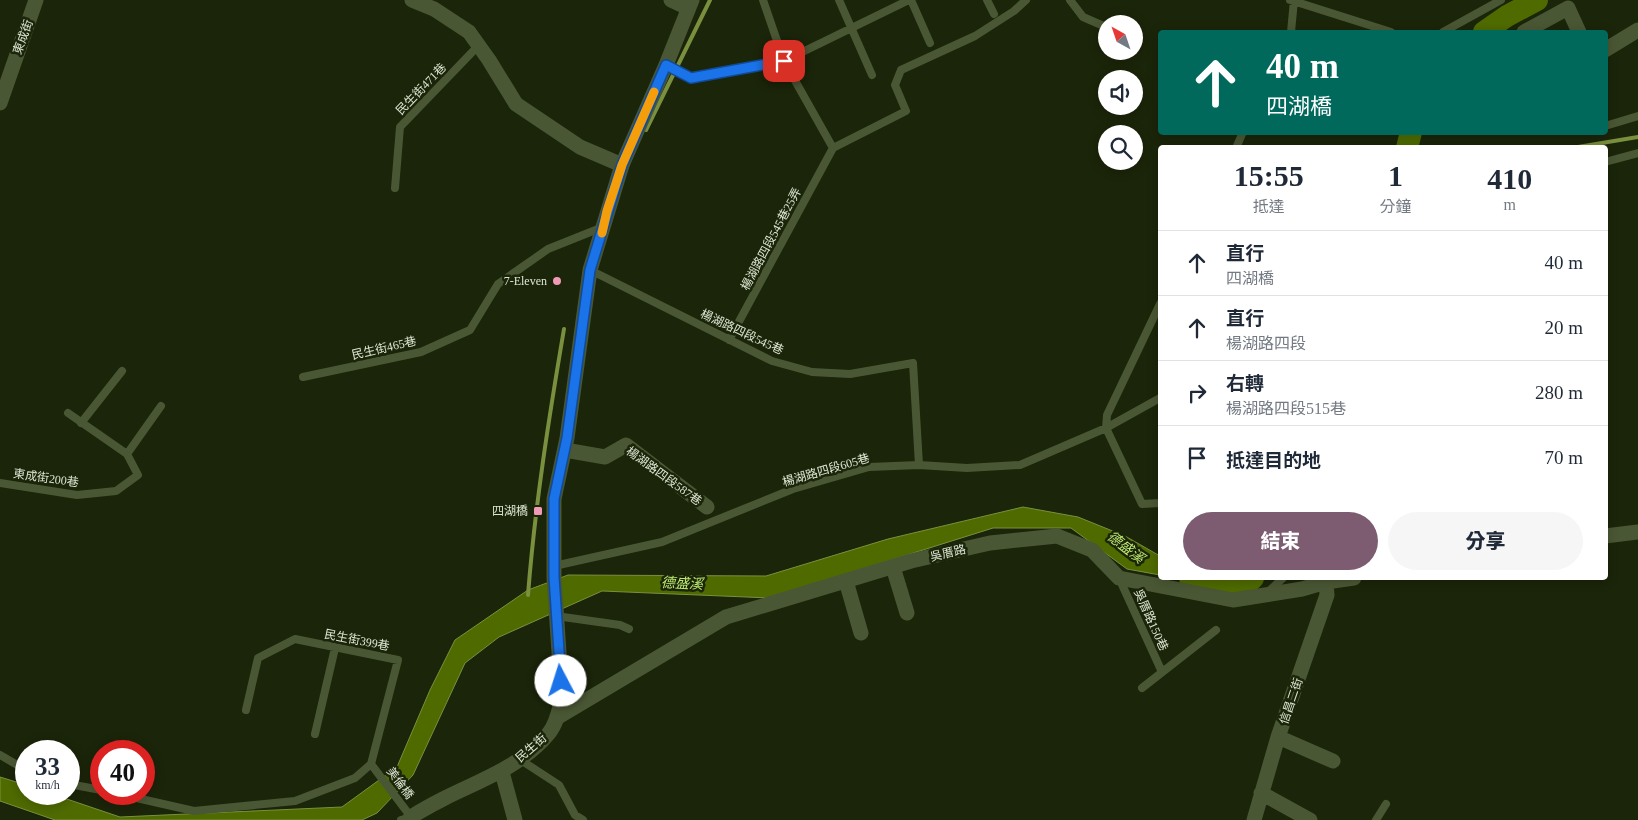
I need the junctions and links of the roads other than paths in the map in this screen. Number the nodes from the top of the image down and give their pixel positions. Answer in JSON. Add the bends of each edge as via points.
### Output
{"nodes":[{"id":1,"x":36,"y":0,"type":"edge"},
{"id":2,"x":412,"y":0,"type":"edge"},
{"id":3,"x":671,"y":0,"type":"edge"},
{"id":4,"x":763,"y":0,"type":"edge"},
{"id":5,"x":839,"y":0,"type":"edge"},
{"id":6,"x":910,"y":0,"type":"edge"},
{"id":7,"x":987,"y":0,"type":"edge"},
{"id":8,"x":1026,"y":0,"type":"edge"},
{"id":9,"x":1070,"y":0,"type":"edge"},
{"id":10,"x":1500,"y":0,"type":"edge"},
{"id":11,"x":1293,"y":1,"type":"edge"},
{"id":12,"x":690,"y":4,"type":"edge"},
{"id":13,"x":437,"y":5,"type":"edge"},
{"id":14,"x":994,"y":14,"type":"dead end"},
{"id":15,"x":1098,"y":24,"type":"edge"},
{"id":16,"x":852,"y":26,"type":"junction"},
{"id":17,"x":1291,"y":30,"type":"edge"},
{"id":18,"x":1385,"y":30,"type":"edge"},
{"id":19,"x":1447,"y":30,"type":"edge"},
{"id":20,"x":1528,"y":30,"type":"edge"},
{"id":21,"x":1578,"y":30,"type":"edge"},
{"id":22,"x":1638,"y":30,"type":"edge"},
{"id":23,"x":930,"y":43,"type":"dead end"},
{"id":24,"x":479,"y":45,"type":"junction"},
{"id":25,"x":1608,"y":48,"type":"edge"},
{"id":26,"x":784,"y":61,"type":"junction"},
{"id":27,"x":666,"y":65,"type":"junction"},
{"id":28,"x":872,"y":75,"type":"dead end"},
{"id":29,"x":0,"y":103,"type":"edge"},
{"id":30,"x":1638,"y":116,"type":"edge"},
{"id":31,"x":1608,"y":125,"type":"edge"},
{"id":32,"x":833,"y":148,"type":"junction"},
{"id":33,"x":1638,"y":153,"type":"edge"},
{"id":34,"x":1608,"y":161,"type":"edge"},
{"id":35,"x":622,"y":165,"type":"junction"},
{"id":36,"x":395,"y":188,"type":"dead end"},
{"id":37,"x":604,"y":227,"type":"junction"},
{"id":38,"x":590,"y":270,"type":"junction"},
{"id":39,"x":1158,"y":308,"type":"edge"},
{"id":40,"x":729,"y":340,"type":"junction"},
{"id":41,"x":122,"y":371,"type":"dead end"},
{"id":42,"x":303,"y":377,"type":"dead end"},
{"id":43,"x":1158,"y":399,"type":"edge"},
{"id":44,"x":161,"y":406,"type":"dead end"},
{"id":45,"x":68,"y":414,"type":"dead end"},
{"id":46,"x":81,"y":423,"type":"junction"},
{"id":47,"x":1106,"y":428,"type":"junction"},
{"id":48,"x":564,"y":450,"type":"junction"},
{"id":49,"x":127,"y":454,"type":"junction"},
{"id":50,"x":918,"y":465,"type":"junction"},
{"id":51,"x":0,"y":483,"type":"edge"},
{"id":52,"x":1158,"y":503,"type":"edge"},
{"id":53,"x":707,"y":508,"type":"dead end"},
{"id":54,"x":1638,"y":532,"type":"edge"},
{"id":55,"x":1608,"y":536,"type":"edge"},
{"id":56,"x":893,"y":566,"type":"junction"},
{"id":57,"x":554,"y":571,"type":"junction"},
{"id":58,"x":1120,"y":578,"type":"junction"},
{"id":59,"x":1281,"y":580,"type":"edge"},
{"id":60,"x":1340,"y":580,"type":"edge"},
{"id":61,"x":846,"y":581,"type":"junction"},
{"id":62,"x":1326,"y":582,"type":"junction"},
{"id":63,"x":1266,"y":594,"type":"junction"},
{"id":64,"x":907,"y":612,"type":"dead end"},
{"id":65,"x":556,"y":616,"type":"junction"},
{"id":66,"x":630,"y":629,"type":"dead end"},
{"id":67,"x":1216,"y":630,"type":"dead end"},
{"id":68,"x":860,"y":632,"type":"dead end"},
{"id":69,"x":335,"y":648,"type":"junction"},
{"id":70,"x":1162,"y":672,"type":"junction"},
{"id":71,"x":1142,"y":688,"type":"dead end"},
{"id":72,"x":246,"y":710,"type":"dead end"},
{"id":73,"x":558,"y":717,"type":"junction"},
{"id":74,"x":315,"y":734,"type":"dead end"},
{"id":75,"x":1278,"y":737,"type":"junction"},
{"id":76,"x":0,"y":755,"type":"edge"},
{"id":77,"x":520,"y":759,"type":"junction"},
{"id":78,"x":1333,"y":761,"type":"dead end"},
{"id":79,"x":15,"y":764,"type":"edge"},
{"id":80,"x":371,"y":764,"type":"junction"},
{"id":81,"x":502,"y":772,"type":"junction"},
{"id":82,"x":1261,"y":793,"type":"junction"},
{"id":83,"x":155,"y":802,"type":"edge"},
{"id":84,"x":1386,"y":804,"type":"dead end"},
{"id":85,"x":407,"y":819,"type":"edge"},
{"id":86,"x":515,"y":820,"type":"edge"},
{"id":87,"x":583,"y":820,"type":"edge"},
{"id":88,"x":1254,"y":820,"type":"edge"},
{"id":89,"x":1310,"y":820,"type":"edge"},
{"id":90,"x":1376,"y":820,"type":"edge"}],
"edges":[{"from":1,"to":29,"type":"street","name":"東成街"},
{"from":2,"to":13,"type":"street"},
{"from":3,"to":12,"type":"street"},
{"from":4,"to":26,"type":"lane"},
{"from":5,"to":16,"type":"lane"},
{"from":6,"to":16,"type":"lane"},
{"from":6,"to":23,"type":"lane"},
{"from":7,"to":14,"type":"lane"},
{"from":8,"to":32,"type":"lane","via":[[975,36],[900,70],[895,85],[906,111]]},
{"from":9,"to":15,"type":"lane","via":[[1083,17]]},
{"from":10,"to":19,"type":"lane"},
{"from":11,"to":17,"type":"lane"},
{"from":11,"to":18,"type":"lane"},
{"from":12,"to":27,"type":"street"},
{"from":13,"to":24,"type":"street","via":[[469,32]]},
{"from":16,"to":26,"type":"lane"},
{"from":16,"to":28,"type":"lane"},
{"from":20,"to":21,"type":"street","via":[[1568,8]]},
{"from":22,"to":25,"type":"street"},
{"from":24,"to":35,"type":"street","via":[[516,104],[580,148]]},
{"from":24,"to":36,"type":"lane","name":"民生街471巷","via":[[400,127]]},
{"from":26,"to":27,"type":"lane","via":[[691,78]]},
{"from":26,"to":32,"type":"lane"},
{"from":27,"to":35,"type":"street"},
{"from":30,"to":31,"type":"lane"},
{"from":32,"to":40,"type":"lane","name":"楊湖路四段545巷25弄"},
{"from":33,"to":34,"type":"lane"},
{"from":35,"to":37,"type":"street"},
{"from":37,"to":38,"type":"street"},
{"from":37,"to":42,"type":"lane","name":"民生街465巷","via":[[548,249],[498,284],[470,330],[421,352]]},
{"from":38,"to":40,"type":"lane","name":"楊湖路四段545巷"},
{"from":38,"to":48,"type":"street"},
{"from":39,"to":47,"type":"lane","via":[[1107,415]]},
{"from":40,"to":50,"type":"lane","name":"楊湖路四段545巷","via":[[772,361],[812,372],[850,374],[913,363]]},
{"from":41,"to":46,"type":"lane"},
{"from":43,"to":47,"type":"lane","name":"楊湖路四段605巷"},
{"from":44,"to":49,"type":"lane"},
{"from":45,"to":46,"type":"lane"},
{"from":46,"to":49,"type":"lane"},
{"from":47,"to":50,"type":"lane","name":"楊湖路四段605巷","via":[[1020,466],[967,468]]},
{"from":47,"to":52,"type":"lane","via":[[1142,504]]},
{"from":48,"to":53,"type":"street","name":"楊湖路四段587巷","via":[[605,458],[626,445]]},
{"from":48,"to":57,"type":"street","via":[[554,499]]},
{"from":49,"to":51,"type":"lane","name":"東成街200巷","via":[[138,475],[116,491],[78,495]]},
{"from":50,"to":57,"type":"lane","name":"楊湖路四段605巷","via":[[869,467],[793,489],[662,542]]},
{"from":54,"to":55,"type":"street"},
{"from":56,"to":58,"type":"street","name":"吳厝路","via":[[990,543],[1057,536],[1092,550]]},
{"from":56,"to":61,"type":"street","name":"吳厝路"},
{"from":56,"to":64,"type":"street"},
{"from":57,"to":65,"type":"street"},
{"from":58,"to":63,"type":"street","via":[[1233,600]]},
{"from":58,"to":70,"type":"lane","name":"吳厝路150巷"},
{"from":59,"to":63,"type":"lane"},
{"from":60,"to":62,"type":"street"},
{"from":61,"to":68,"type":"street"},
{"from":61,"to":73,"type":"street","name":"吳厝路","via":[[726,617]]},
{"from":62,"to":63,"type":"street"},
{"from":62,"to":75,"type":"street","name":"信昌二街","via":[[1327,595]]},
{"from":65,"to":66,"type":"lane"},
{"from":65,"to":73,"type":"street","name":"民生街","via":[[562,698]]},
{"from":67,"to":70,"type":"lane","name":"吳厝路150巷"},
{"from":69,"to":72,"type":"lane","name":"民生街399巷","via":[[295,639],[258,658]]},
{"from":69,"to":74,"type":"lane"},
{"from":69,"to":80,"type":"lane","name":"民生街399巷","via":[[398,660]]},
{"from":70,"to":71,"type":"lane","name":"吳厝路150巷"},
{"from":73,"to":77,"type":"street","name":"民生街","via":[[549,733]]},
{"from":75,"to":78,"type":"street"},
{"from":75,"to":82,"type":"street","name":"信昌二街"},
{"from":76,"to":79,"type":"lane"},
{"from":77,"to":81,"type":"street","name":"民生街"},
{"from":77,"to":87,"type":"lane","via":[[559,785],[575,815]]},
{"from":80,"to":83,"type":"lane","via":[[356,778],[296,801],[194,811]]},
{"from":80,"to":85,"type":"lane","name":"美倫橋"},
{"from":81,"to":85,"type":"street","name":"民生街"},
{"from":81,"to":86,"type":"street"},
{"from":82,"to":88,"type":"street","name":"信昌二街"},
{"from":82,"to":89,"type":"street"},
{"from":84,"to":90,"type":"lane"}]}
